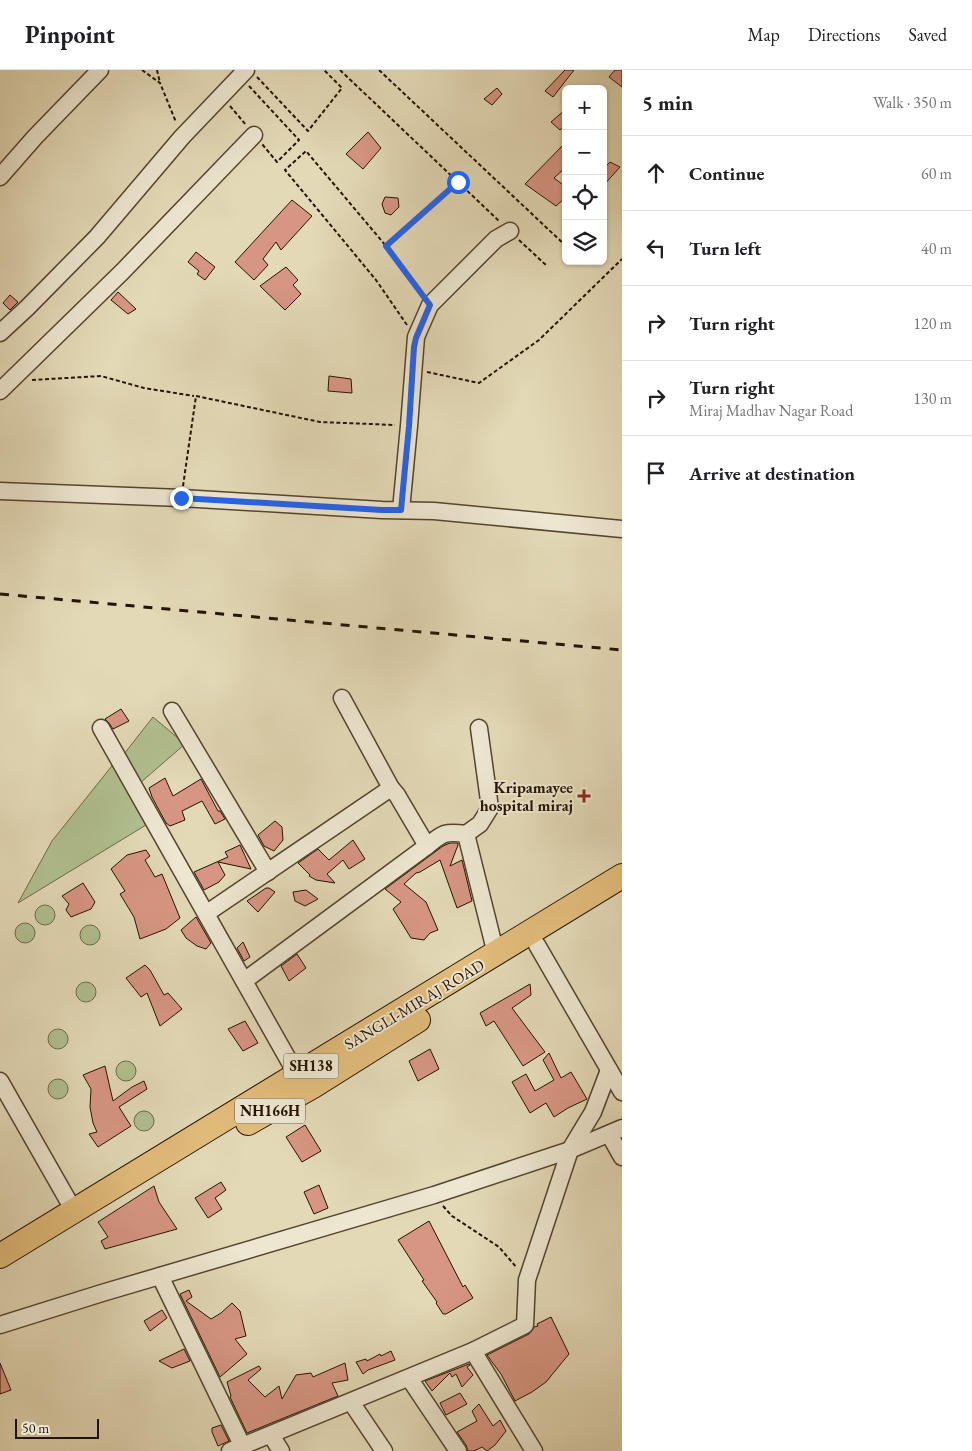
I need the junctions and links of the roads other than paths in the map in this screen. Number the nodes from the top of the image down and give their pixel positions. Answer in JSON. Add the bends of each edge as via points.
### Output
{"nodes":[{"id":1,"x":100,"y":70,"type":"edge"},
{"id":2,"x":248,"y":74,"type":"edge"},
{"id":3,"x":254,"y":135,"type":"road end"},
{"id":4,"x":0,"y":177,"type":"edge"},
{"id":5,"x":510,"y":231,"type":"road end"},
{"id":6,"x":0,"y":333,"type":"edge"},
{"id":7,"x":6,"y":386,"type":"edge"},
{"id":8,"x":0,"y":491,"type":"edge"},
{"id":9,"x":401,"y":510,"type":"junction"},
{"id":10,"x":622,"y":529,"type":"edge"},
{"id":11,"x":342,"y":698,"type":"dead end"},
{"id":12,"x":172,"y":711,"type":"dead end"},
{"id":13,"x":101,"y":728,"type":"dead end"},
{"id":14,"x":479,"y":728,"type":"dead end"},
{"id":15,"x":391,"y":788,"type":"junction"},
{"id":16,"x":466,"y":834,"type":"junction"},
{"id":17,"x":427,"y":846,"type":"junction"},
{"id":18,"x":268,"y":872,"type":"junction"},
{"id":19,"x":622,"y":876,"type":"edge"},
{"id":20,"x":622,"y":893,"type":"edge"},
{"id":21,"x":206,"y":914,"type":"junction"},
{"id":22,"x":538,"y":945,"type":"junction"},
{"id":23,"x":496,"y":954,"type":"junction"},
{"id":24,"x":244,"y":981,"type":"junction"},
{"id":25,"x":609,"y":1070,"type":"junction"},
{"id":26,"x":297,"y":1075,"type":"junction"},
{"id":27,"x":0,"y":1080,"type":"edge"},
{"id":28,"x":622,"y":1092,"type":"edge"},
{"id":29,"x":6,"y":1107,"type":"edge"},
{"id":30,"x":615,"y":1131,"type":"edge"},
{"id":31,"x":570,"y":1150,"type":"junction"},
{"id":32,"x":622,"y":1157,"type":"edge"},
{"id":33,"x":74,"y":1211,"type":"junction"},
{"id":34,"x":0,"y":1256,"type":"edge"},
{"id":35,"x":0,"y":1272,"type":"edge"},
{"id":36,"x":160,"y":1276,"type":"junction"},
{"id":37,"x":0,"y":1325,"type":"edge"},
{"id":38,"x":473,"y":1351,"type":"junction"},
{"id":39,"x":409,"y":1378,"type":"junction"},
{"id":40,"x":351,"y":1402,"type":"junction"},
{"id":41,"x":270,"y":1435,"type":"junction"},
{"id":42,"x":237,"y":1449,"type":"edge"},
{"id":43,"x":281,"y":1451,"type":"edge"},
{"id":44,"x":384,"y":1451,"type":"edge"},
{"id":45,"x":458,"y":1451,"type":"edge"},
{"id":46,"x":534,"y":1451,"type":"edge"}],
"edges":[{"from":1,"to":4,"type":"street"},
{"from":2,"to":6,"type":"street","via":[[182,137],[96,237]]},
{"from":3,"to":7,"type":"street"},
{"from":5,"to":9,"type":"street","via":[[496,239],[430,305],[416,338]]},
{"from":8,"to":9,"type":"street"},
{"from":9,"to":10,"type":"street"},
{"from":11,"to":15,"type":"street"},
{"from":12,"to":18,"type":"street"},
{"from":13,"to":21,"type":"street"},
{"from":14,"to":16,"type":"street","via":[[490,808],[480,824]]},
{"from":15,"to":17,"type":"street"},
{"from":15,"to":18,"type":"street"},
{"from":16,"to":17,"type":"street","via":[[442,834]]},
{"from":16,"to":23,"type":"street"},
{"from":17,"to":24,"type":"street"},
{"from":18,"to":21,"type":"street"},
{"from":19,"to":23,"type":"highway","name":"SANGLI-MIRAJ ROAD","number":"SH138"},
{"from":20,"to":22,"type":"highway","name":"SANGLI-MIRAJ ROAD"},
{"from":21,"to":24,"type":"street"},
{"from":22,"to":25,"type":"street"},
{"from":22,"to":35,"type":"highway","name":"SANGLI-MIRAJ ROAD","number":"NH166H","via":[[313,1086],[136,1187]]},
{"from":23,"to":26,"type":"highway","name":"SANGLI-MIRAJ ROAD","number":"SH138"},
{"from":24,"to":26,"type":"street"},
{"from":25,"to":28,"type":"street"},
{"from":25,"to":31,"type":"street","via":[[593,1112]]},
{"from":26,"to":33,"type":"highway","name":"SANGLI-MIRAJ ROAD","number":"SH138"},
{"from":27,"to":29,"type":"street"},
{"from":29,"to":33,"type":"street"},
{"from":30,"to":31,"type":"street"},
{"from":30,"to":32,"type":"street"},
{"from":31,"to":36,"type":"street","via":[[434,1195]]},
{"from":31,"to":38,"type":"street","via":[[527,1280],[525,1325]]},
{"from":33,"to":34,"type":"highway","name":"SANGLI-MIRAJ ROAD","number":"SH138"},
{"from":36,"to":37,"type":"street"},
{"from":36,"to":42,"type":"street"},
{"from":38,"to":39,"type":"street"},
{"from":38,"to":46,"type":"street"},
{"from":39,"to":40,"type":"street"},
{"from":39,"to":45,"type":"street"},
{"from":40,"to":41,"type":"street"},
{"from":40,"to":44,"type":"street"},
{"from":41,"to":42,"type":"street"},
{"from":41,"to":43,"type":"street"}]}
